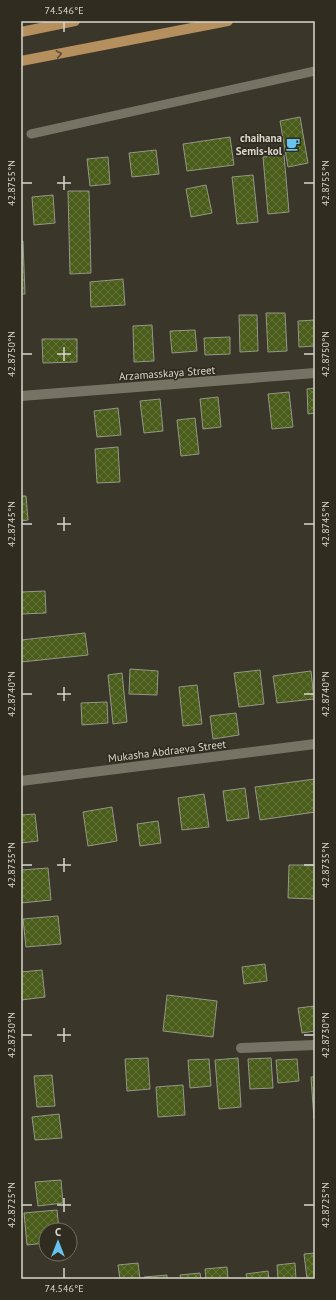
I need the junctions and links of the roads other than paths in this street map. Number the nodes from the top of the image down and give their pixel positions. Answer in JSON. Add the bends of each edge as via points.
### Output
{"nodes":[{"id":1,"x":75,"y":21,"type":"edge"},
{"id":2,"x":228,"y":21,"type":"edge"},
{"id":3,"x":21,"y":32,"type":"edge"},
{"id":4,"x":21,"y":61,"type":"edge"},
{"id":5,"x":315,"y":72,"type":"edge"},
{"id":6,"x":30,"y":134,"type":"dead end"},
{"id":7,"x":315,"y":374,"type":"edge"},
{"id":8,"x":21,"y":396,"type":"edge"},
{"id":9,"x":315,"y":744,"type":"edge"},
{"id":10,"x":21,"y":781,"type":"edge"},
{"id":11,"x":315,"y":1045,"type":"edge"},
{"id":12,"x":241,"y":1048,"type":"dead end"}],
"edges":[{"from":1,"to":3,"type":"main road"},
{"from":4,"to":2,"type":"main road","one_way":true},
{"from":5,"to":6,"type":"lane"},
{"from":7,"to":8,"type":"street","name":"Arzamasskaya Street"},
{"from":9,"to":10,"type":"street","name":"Mukasha Abdraeva Street"},
{"from":11,"to":12,"type":"street"}]}
